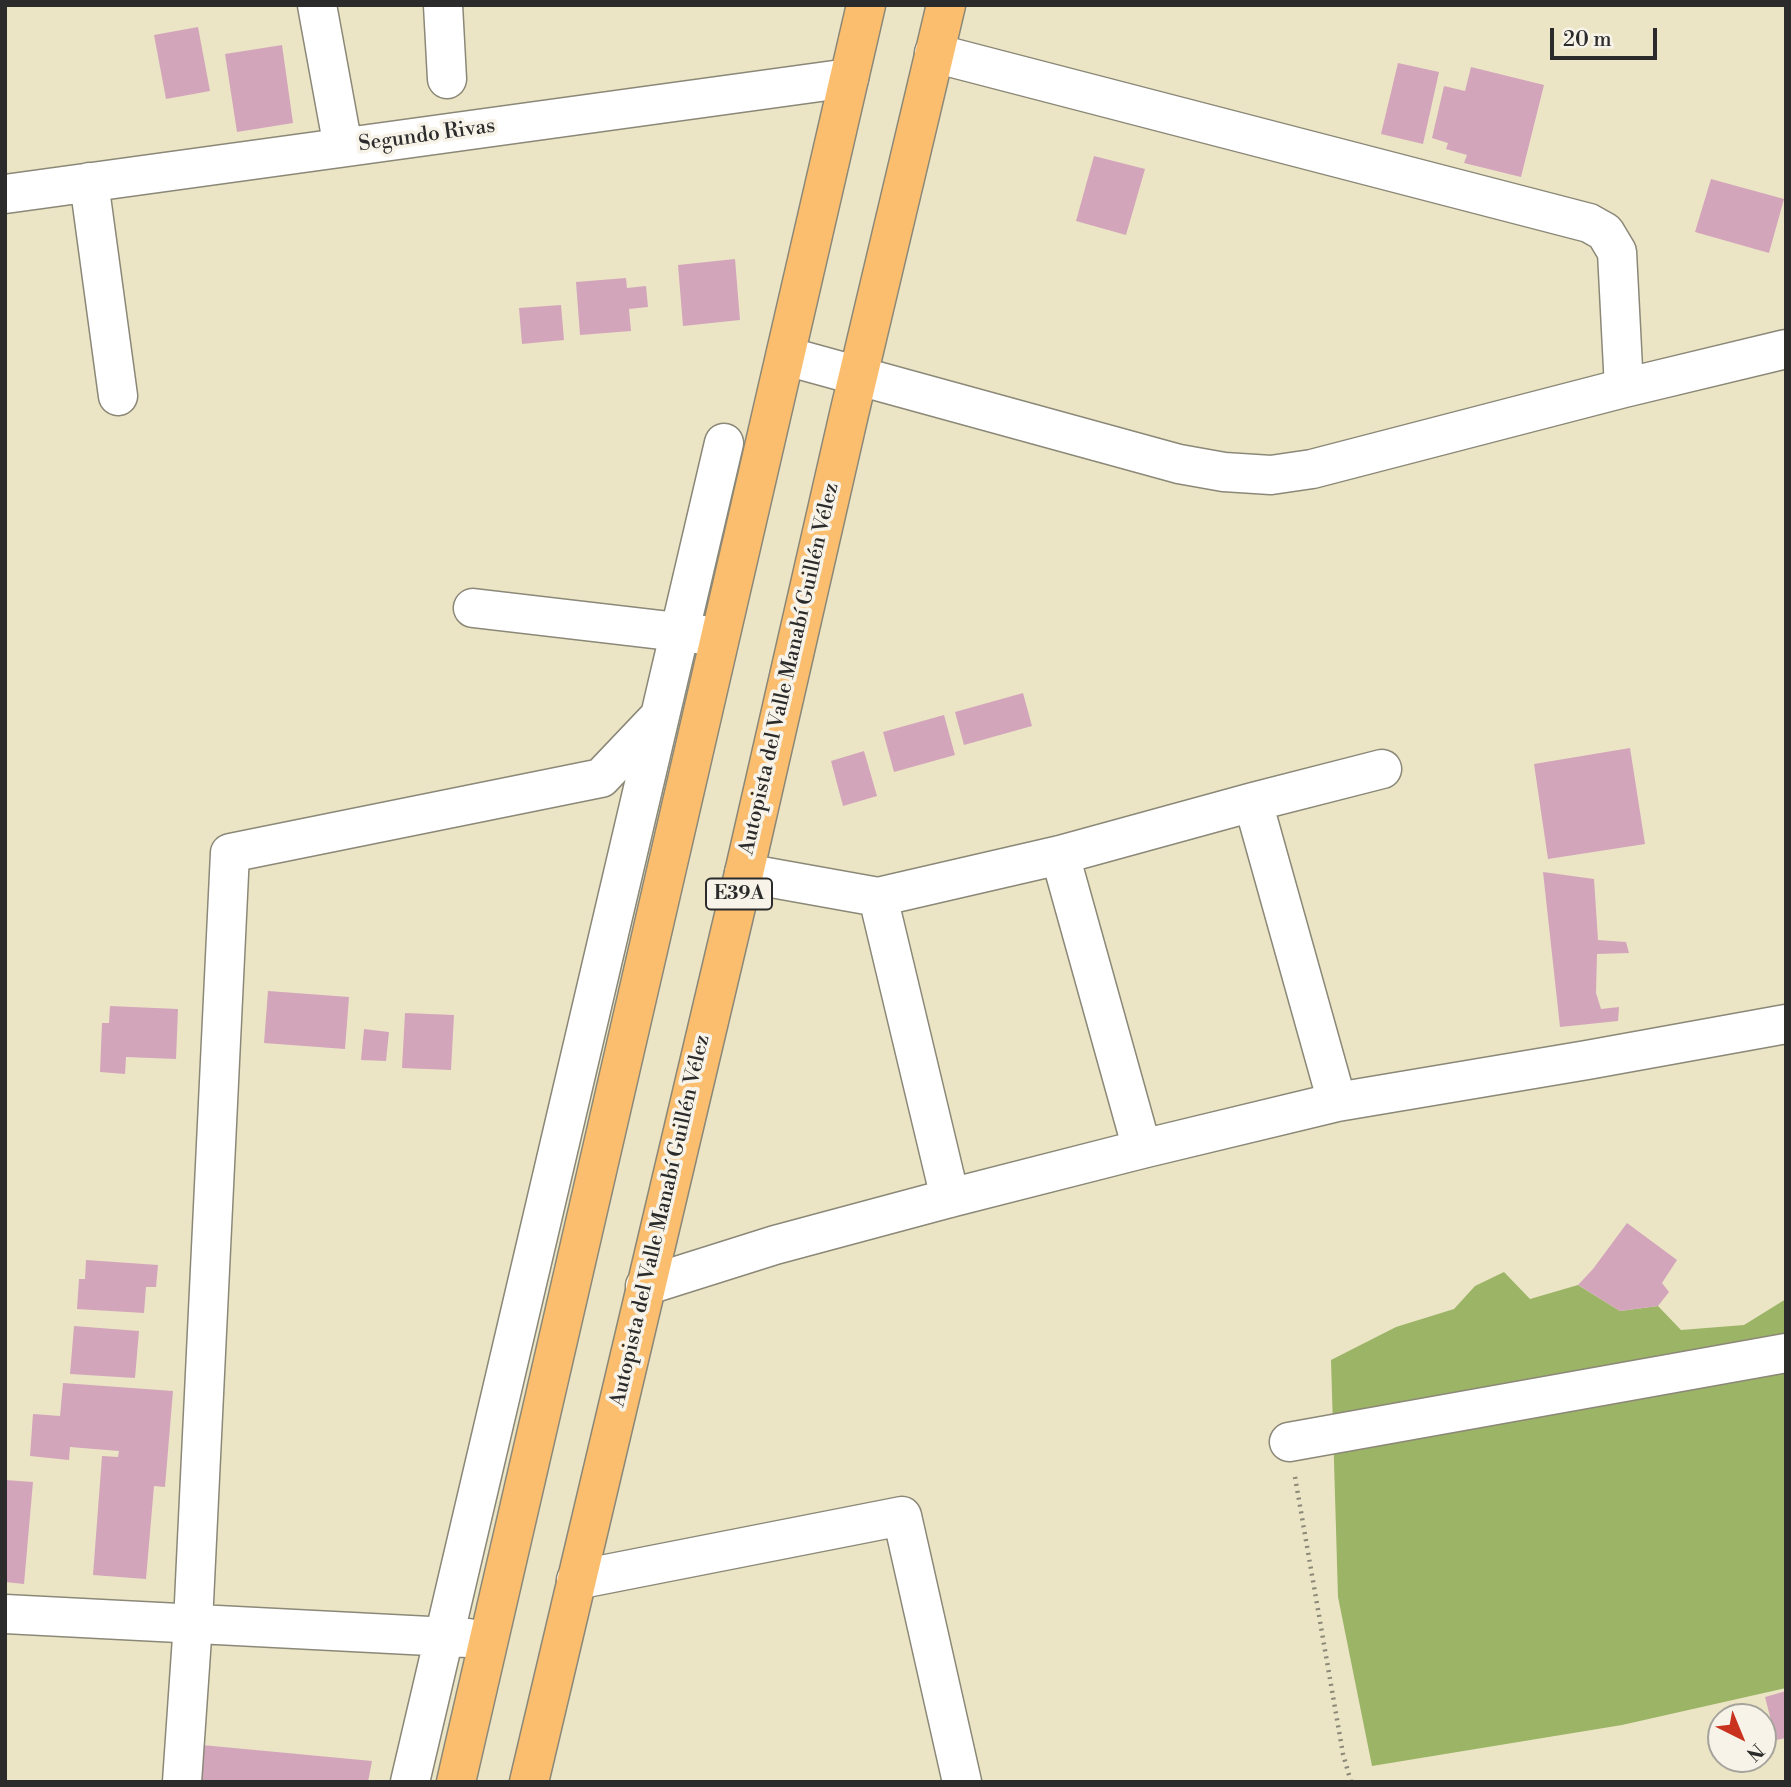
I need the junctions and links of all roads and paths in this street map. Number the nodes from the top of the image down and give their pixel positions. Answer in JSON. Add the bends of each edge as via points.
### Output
{"nodes":[{"id":1,"x":317,"y":5,"type":"edge"},
{"id":2,"x":443,"y":5,"type":"edge"},
{"id":3,"x":866,"y":5,"type":"edge"},
{"id":4,"x":946,"y":5,"type":"edge"},
{"id":5,"x":934,"y":52,"type":"junction"},
{"id":6,"x":849,"y":78,"type":"junction"},
{"id":7,"x":447,"y":79,"type":"dead end"},
{"id":8,"x":343,"y":147,"type":"junction"},
{"id":9,"x":89,"y":182,"type":"junction"},
{"id":10,"x":5,"y":194,"type":"edge"},
{"id":11,"x":1786,"y":349,"type":"edge"},
{"id":12,"x":786,"y":356,"type":"junction"},
{"id":13,"x":858,"y":376,"type":"junction"},
{"id":14,"x":1624,"y":388,"type":"junction"},
{"id":15,"x":118,"y":396,"type":"dead end"},
{"id":16,"x":724,"y":443,"type":"dead end"},
{"id":17,"x":473,"y":608,"type":"dead end"},
{"id":18,"x":679,"y":632,"type":"junction"},
{"id":19,"x":720,"y":637,"type":"junction"},
{"id":20,"x":659,"y":718,"type":"junction"},
{"id":21,"x":1382,"y":769,"type":"dead end"},
{"id":22,"x":601,"y":779,"type":"junction"},
{"id":23,"x":644,"y":782,"type":"junction"},
{"id":24,"x":1253,"y":802,"type":"junction"},
{"id":25,"x":1060,"y":855,"type":"junction"},
{"id":26,"x":744,"y":873,"type":"junction"},
{"id":27,"x":878,"y":897,"type":"junction"},
{"id":28,"x":1786,"y":1024,"type":"edge"},
{"id":29,"x":1337,"y":1102,"type":"junction"},
{"id":30,"x":1142,"y":1149,"type":"junction"},
{"id":31,"x":950,"y":1198,"type":"junction"},
{"id":32,"x":645,"y":1286,"type":"junction"},
{"id":33,"x":1786,"y":1353,"type":"edge"},
{"id":34,"x":1289,"y":1442,"type":"joint"},
{"id":35,"x":576,"y":1580,"type":"junction"},
{"id":36,"x":5,"y":1614,"type":"edge"},
{"id":37,"x":193,"y":1623,"type":"junction"},
{"id":38,"x":444,"y":1637,"type":"junction"},
{"id":39,"x":489,"y":1639,"type":"junction"},
{"id":40,"x":182,"y":1782,"type":"edge"},
{"id":41,"x":410,"y":1782,"type":"edge"},
{"id":42,"x":456,"y":1782,"type":"edge"},
{"id":43,"x":528,"y":1782,"type":"edge"},
{"id":44,"x":962,"y":1782,"type":"edge"},
{"id":45,"x":1352,"y":1782,"type":"edge"}],
"edges":[{"from":1,"to":8,"type":"street"},
{"from":2,"to":7,"type":"street"},
{"from":3,"to":6,"type":"main road"},
{"from":4,"to":5,"type":"main road","name":"Autopista del Valle Manabí Guillén Vélez","number":"E39A"},
{"from":5,"to":13,"type":"main road","name":"Autopista del Valle Manabí Guillén Vélez","number":"E39A"},
{"from":5,"to":14,"type":"street","via":[[1589,223],[1605,232],[1618,252]]},
{"from":6,"to":8,"type":"street","name":"Segundo Rivas"},
{"from":6,"to":12,"type":"main road"},
{"from":8,"to":9,"type":"street","name":"Segundo Rivas"},
{"from":9,"to":10,"type":"street","name":"Segundo Rivas"},
{"from":9,"to":15,"type":"street"},
{"from":11,"to":14,"type":"street"},
{"from":12,"to":13,"type":"street"},
{"from":12,"to":19,"type":"main road"},
{"from":13,"to":14,"type":"street","via":[[1179,464],[1271,475],[1312,469]]},
{"from":13,"to":26,"type":"main road","name":"Autopista del Valle Manabí Guillén Vélez","number":"E39A"},
{"from":16,"to":18,"type":"street"},
{"from":17,"to":18,"type":"street"},
{"from":18,"to":19,"type":"street"},
{"from":18,"to":20,"type":"street"},
{"from":19,"to":39,"type":"main road"},
{"from":20,"to":22,"type":"street"},
{"from":20,"to":23,"type":"street"},
{"from":21,"to":24,"type":"street"},
{"from":22,"to":23,"type":"street"},
{"from":22,"to":37,"type":"street","via":[[230,853]]},
{"from":23,"to":38,"type":"street"},
{"from":24,"to":25,"type":"street"},
{"from":24,"to":29,"type":"street"},
{"from":25,"to":27,"type":"street"},
{"from":25,"to":30,"type":"street"},
{"from":26,"to":27,"type":"street"},
{"from":26,"to":32,"type":"main road","name":"Autopista del Valle Manabí Guillén Vélez","number":"E39A"},
{"from":27,"to":31,"type":"street"},
{"from":28,"to":29,"type":"street"},
{"from":29,"to":30,"type":"street"},
{"from":30,"to":31,"type":"street"},
{"from":31,"to":32,"type":"street"},
{"from":32,"to":35,"type":"main road","name":"Autopista del Valle Manabí Guillén Vélez","number":"E39A"},
{"from":33,"to":34,"type":"street"},
{"from":34,"to":45,"type":"path","via":[[1343,1754]]},
{"from":35,"to":43,"type":"main road","name":"Autopista del Valle Manabí Guillén Vélez","number":"E39A"},
{"from":35,"to":44,"type":"street","via":[[902,1516]]},
{"from":36,"to":37,"type":"street"},
{"from":37,"to":38,"type":"street"},
{"from":37,"to":40,"type":"street"},
{"from":38,"to":39,"type":"street"},
{"from":38,"to":41,"type":"street"},
{"from":39,"to":42,"type":"main road"}]}
